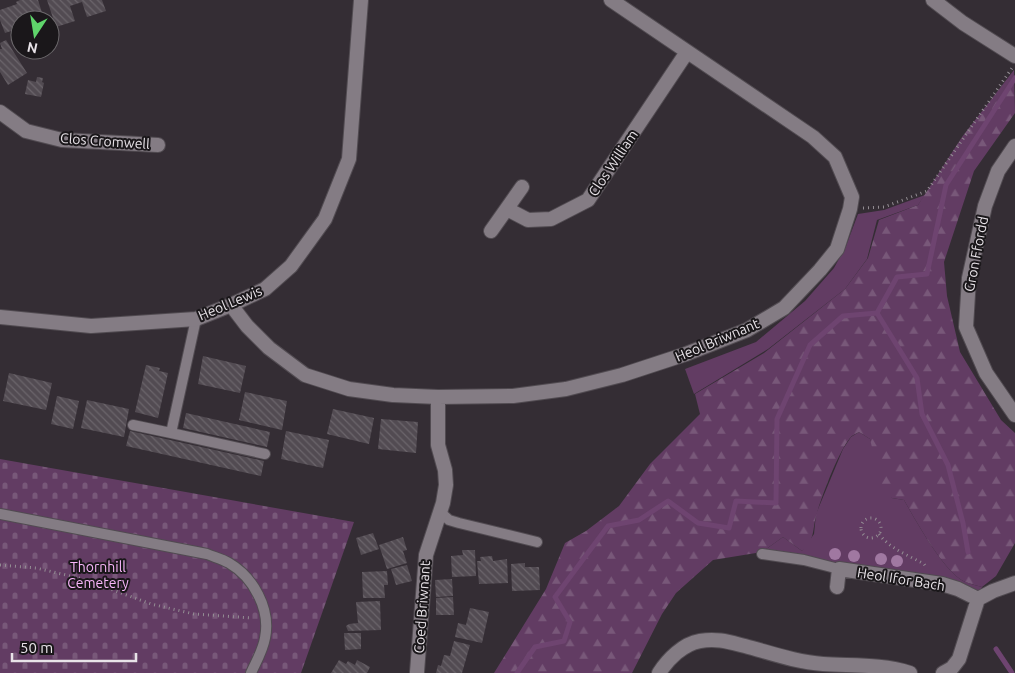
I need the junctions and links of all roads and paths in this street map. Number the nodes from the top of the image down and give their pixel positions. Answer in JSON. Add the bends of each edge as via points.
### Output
{"nodes":[{"id":1,"x":361,"y":0,"type":"edge"},
{"id":2,"x":611,"y":0,"type":"edge"},
{"id":3,"x":933,"y":0,"type":"edge"},
{"id":4,"x":687,"y":52,"type":"junction"},
{"id":5,"x":1015,"y":56,"type":"edge"},
{"id":6,"x":1015,"y":64,"type":"edge"},
{"id":7,"x":0,"y":112,"type":"edge"},
{"id":8,"x":158,"y":145,"type":"dead end"},
{"id":9,"x":1015,"y":146,"type":"edge"},
{"id":10,"x":522,"y":187,"type":"dead end"},
{"id":11,"x":506,"y":209,"type":"junction"},
{"id":12,"x":850,"y":209,"type":"junction"},
{"id":13,"x":491,"y":231,"type":"dead end"},
{"id":14,"x":231,"y":305,"type":"junction"},
{"id":15,"x":0,"y":317,"type":"edge"},
{"id":16,"x":196,"y":319,"type":"junction"},
{"id":17,"x":438,"y":398,"type":"junction"},
{"id":18,"x":1015,"y":415,"type":"edge"},
{"id":19,"x":133,"y":425,"type":"dead end"},
{"id":20,"x":171,"y":433,"type":"junction"},
{"id":21,"x":265,"y":454,"type":"dead end"},
{"id":22,"x":440,"y":512,"type":"junction"},
{"id":23,"x":0,"y":514,"type":"edge"},
{"id":24,"x":879,"y":534,"type":"junction"},
{"id":25,"x":538,"y":542,"type":"dead end"},
{"id":26,"x":762,"y":554,"type":"dead end"},
{"id":27,"x":0,"y":565,"type":"edge"},
{"id":28,"x":839,"y":569,"type":"junction"},
{"id":29,"x":930,"y":583,"type":"junction"},
{"id":30,"x":1015,"y":583,"type":"edge"},
{"id":31,"x":837,"y":587,"type":"dead end"},
{"id":32,"x":978,"y":600,"type":"junction"},
{"id":33,"x":265,"y":618,"type":"junction"},
{"id":34,"x":853,"y":669,"type":"edge"},
{"id":35,"x":417,"y":672,"type":"dead end"},
{"id":36,"x":251,"y":673,"type":"edge"},
{"id":37,"x":659,"y":673,"type":"edge"},
{"id":38,"x":910,"y":673,"type":"edge"},
{"id":39,"x":943,"y":673,"type":"edge"}],
"edges":[{"from":1,"to":14,"type":"street","name":"Heol Lewis","via":[[350,160],[324,220],[291,266],[265,289]]},
{"from":2,"to":4,"type":"street","name":"Heol Briwnant"},
{"from":3,"to":5,"type":"street"},
{"from":4,"to":11,"type":"street","name":"Clos William","via":[[588,200],[551,219],[528,220]]},
{"from":4,"to":12,"type":"street","name":"Heol Briwnant","via":[[812,137],[835,157],[852,197]]},
{"from":6,"to":12,"type":"path","via":[[927,191],[884,207]]},
{"from":7,"to":8,"type":"street","name":"Clos Cromwell","via":[[26,132],[62,140]]},
{"from":9,"to":18,"type":"street","name":"Gron Ffordd","via":[[998,171],[985,206],[969,278],[966,327],[986,374]]},
{"from":10,"to":11,"type":"street"},
{"from":11,"to":13,"type":"street"},
{"from":12,"to":17,"type":"street","name":"Heol Briwnant","via":[[837,249],[820,270],[784,308],[747,330],[631,372],[566,388],[513,396]]},
{"from":14,"to":16,"type":"street","name":"Heol Lewis"},
{"from":14,"to":17,"type":"street","name":"Heol Briwnant","via":[[269,348],[305,374],[349,389]]},
{"from":15,"to":16,"type":"street","name":"Heol Lewis","via":[[91,326]]},
{"from":16,"to":20,"type":"lane"},
{"from":17,"to":22,"type":"street","name":"Coed Briwnant","via":[[438,444],[446,485]]},
{"from":19,"to":20,"type":"lane"},
{"from":20,"to":21,"type":"lane"},
{"from":22,"to":25,"type":"lane","via":[[449,520]]},
{"from":22,"to":35,"type":"street","name":"Coed Briwnant","via":[[426,555]]},
{"from":23,"to":33,"type":"lane","via":[[208,554],[229,563],[246,576],[260,596]]},
{"from":24,"to":24,"type":"path","via":[[880,524],[875,520],[869,518],[862,524],[864,536],[870,538]]},
{"from":24,"to":29,"type":"path","via":[[898,551],[924,564],[929,570]]},
{"from":26,"to":28,"type":"lane"},
{"from":27,"to":33,"type":"path","via":[[36,568],[84,579],[151,604],[194,614]]},
{"from":28,"to":29,"type":"street","name":"Heol Ifor Bach"},
{"from":28,"to":31,"type":"street","name":"Heol Ifor Bach"},
{"from":29,"to":32,"type":"street","name":"Heol Ifor Bach","via":[[958,589]]},
{"from":30,"to":32,"type":"street"},
{"from":32,"to":39,"type":"street","via":[[959,659]]},
{"from":33,"to":36,"type":"lane","via":[[266,637]]},
{"from":34,"to":37,"type":"street","via":[[805,662],[720,639],[689,645],[671,658]]},
{"from":34,"to":38,"type":"street","via":[[896,669]]}]}
